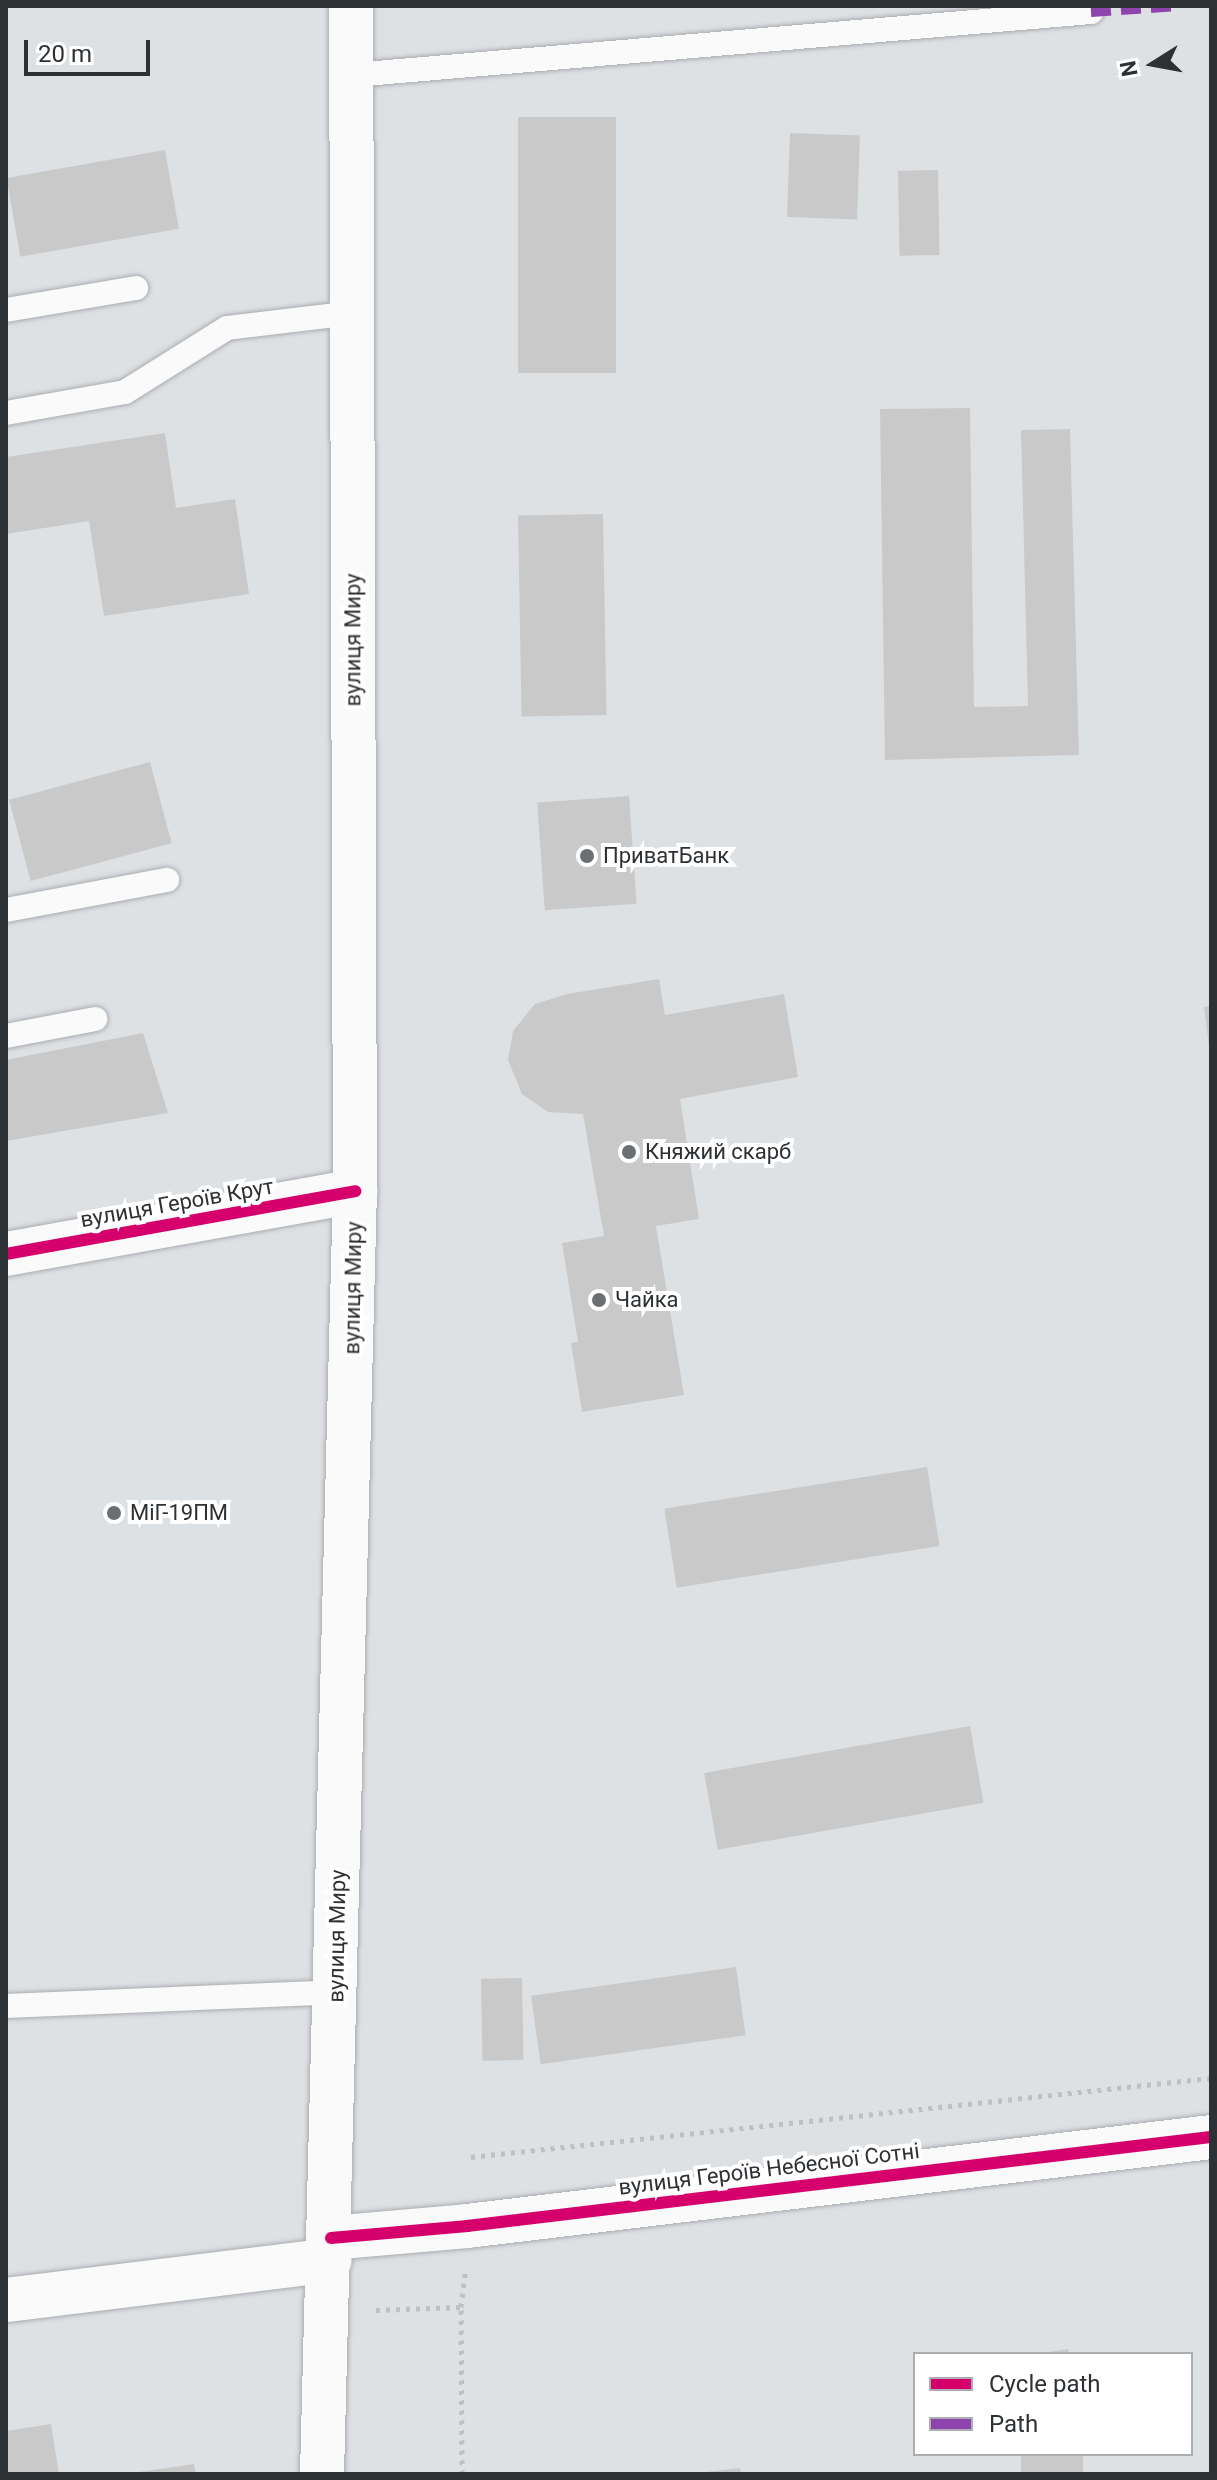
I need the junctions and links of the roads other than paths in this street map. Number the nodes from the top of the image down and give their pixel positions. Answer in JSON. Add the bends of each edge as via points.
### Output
{"nodes":[{"id":1,"x":351,"y":6,"type":"edge"},
{"id":2,"x":1091,"y":12,"type":"dead end"},
{"id":3,"x":353,"y":75,"type":"junction"},
{"id":4,"x":136,"y":288,"type":"dead end"},
{"id":5,"x":6,"y":310,"type":"edge"},
{"id":6,"x":352,"y":313,"type":"junction"},
{"id":7,"x":6,"y":413,"type":"edge"},
{"id":8,"x":167,"y":880,"type":"dead end"},
{"id":9,"x":6,"y":910,"type":"edge"},
{"id":10,"x":95,"y":1019,"type":"dead end"},
{"id":11,"x":6,"y":1036,"type":"edge"},
{"id":12,"x":355,"y":1191,"type":"junction"},
{"id":13,"x":6,"y":1254,"type":"edge"},
{"id":14,"x":335,"y":1992,"type":"junction"},
{"id":15,"x":6,"y":2006,"type":"edge"},
{"id":16,"x":1211,"y":2137,"type":"edge"},
{"id":17,"x":331,"y":2249,"type":"junction"},
{"id":18,"x":6,"y":2300,"type":"edge"},
{"id":19,"x":322,"y":2474,"type":"edge"}],
"edges":[{"from":1,"to":3,"type":"main road","name":"вулиця Миру"},
{"from":2,"to":3,"type":"lane"},
{"from":3,"to":6,"type":"main road","name":"вулиця Миру"},
{"from":4,"to":5,"type":"lane"},
{"from":6,"to":7,"type":"lane","via":[[227,328],[125,392]]},
{"from":6,"to":12,"type":"main road","name":"вулиця Миру"},
{"from":8,"to":9,"type":"lane"},
{"from":10,"to":11,"type":"lane"},
{"from":12,"to":13,"type":"main road","name":"вулиця Героїв Крут"},
{"from":12,"to":14,"type":"main road","name":"вулиця Миру"},
{"from":14,"to":15,"type":"lane"},
{"from":14,"to":17,"type":"main road","name":"вулиця Миру"},
{"from":16,"to":17,"type":"main road","name":"вулиця Героїв Небесної Сотні","via":[[482,2224]]},
{"from":17,"to":18,"type":"main road","name":"вулиця Героїв Небесної Сотні"},
{"from":17,"to":19,"type":"main road","name":"вулиця Миру"}]}
